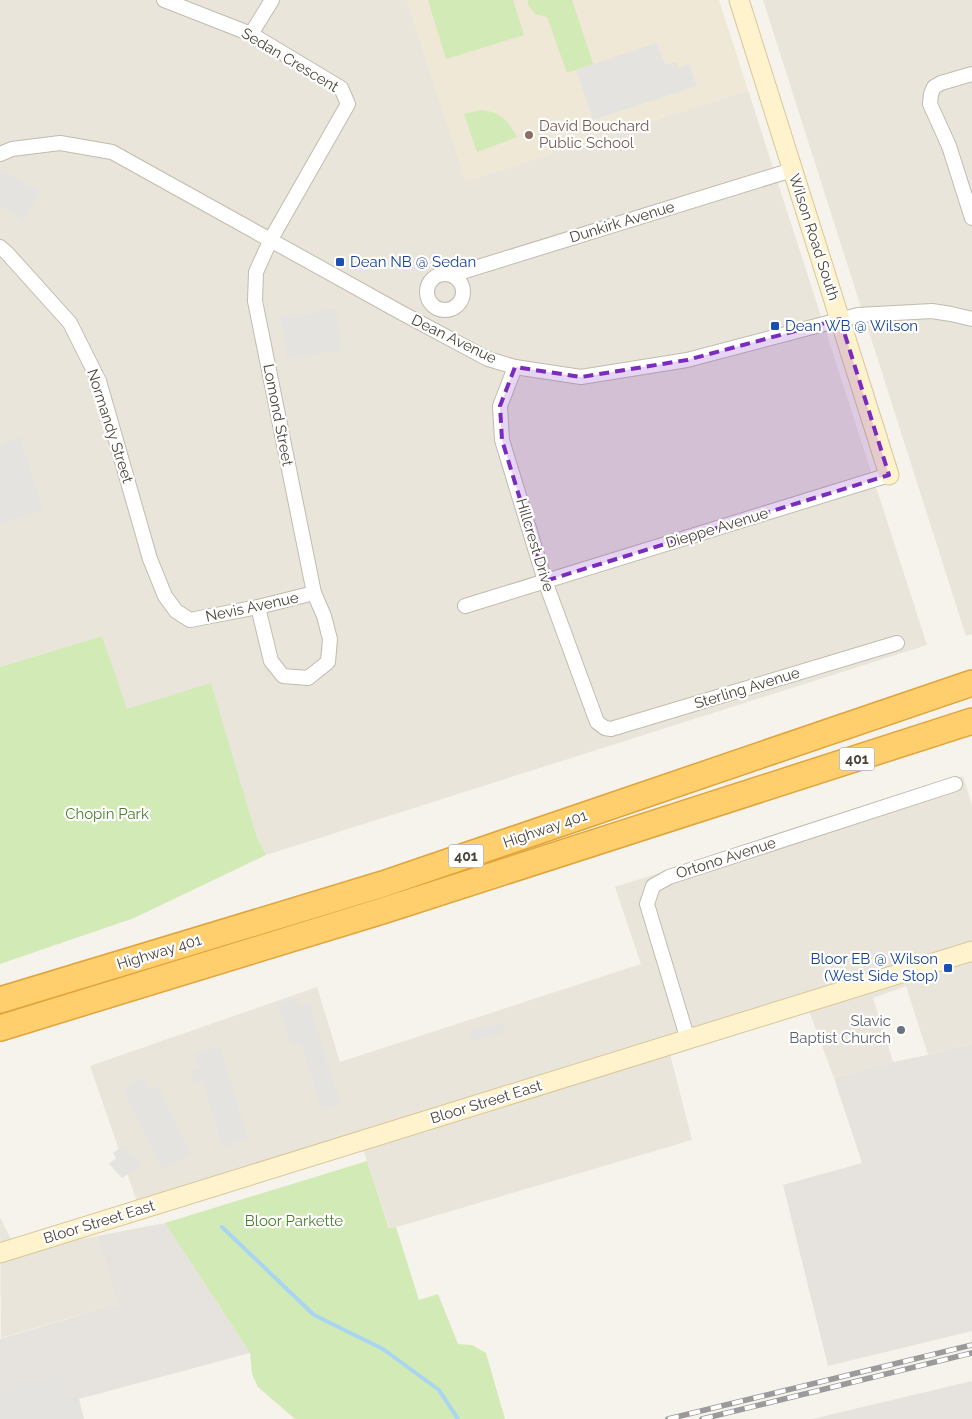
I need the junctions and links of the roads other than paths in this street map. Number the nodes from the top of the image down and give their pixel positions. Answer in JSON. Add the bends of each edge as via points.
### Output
{"nodes":[{"id":1,"x":164,"y":0,"type":"edge"},
{"id":2,"x":272,"y":0,"type":"edge"},
{"id":3,"x":740,"y":0,"type":"edge"},
{"id":4,"x":251,"y":34,"type":"junction"},
{"id":5,"x":972,"y":74,"type":"edge"},
{"id":6,"x":0,"y":154,"type":"edge"},
{"id":7,"x":792,"y":170,"type":"junction"},
{"id":8,"x":972,"y":218,"type":"edge"},
{"id":9,"x":271,"y":239,"type":"junction"},
{"id":10,"x":0,"y":247,"type":"edge"},
{"id":11,"x":452,"y":275,"type":"dead end"},
{"id":12,"x":840,"y":319,"type":"junction"},
{"id":13,"x":972,"y":319,"type":"edge"},
{"id":14,"x":515,"y":367,"type":"junction"},
{"id":15,"x":889,"y":475,"type":"joint"},
{"id":16,"x":546,"y":581,"type":"junction"},
{"id":17,"x":314,"y":593,"type":"junction"},
{"id":18,"x":464,"y":606,"type":"dead end"},
{"id":19,"x":258,"y":608,"type":"junction"},
{"id":20,"x":190,"y":620,"type":"joint"},
{"id":21,"x":898,"y":643,"type":"dead end"},
{"id":22,"x":972,"y":683,"type":"edge"},
{"id":23,"x":972,"y":721,"type":"edge"},
{"id":24,"x":597,"y":722,"type":"joint"},
{"id":25,"x":955,"y":784,"type":"dead end"},
{"id":26,"x":972,"y":951,"type":"edge"},
{"id":27,"x":0,"y":1000,"type":"edge"},
{"id":28,"x":0,"y":1028,"type":"edge"},
{"id":29,"x":688,"y":1040,"type":"junction"},
{"id":30,"x":0,"y":1253,"type":"edge"}],
"edges":[{"from":1,"to":4,"type":"street","name":"Sedan Crescent"},
{"from":2,"to":4,"type":"street"},
{"from":3,"to":7,"type":"main road","name":"Wilson Road South"},
{"from":4,"to":9,"type":"street","name":"Sedan Crescent","via":[[341,88],[348,104]]},
{"from":5,"to":8,"type":"street","via":[[934,87],[930,104],[949,146]]},
{"from":6,"to":9,"type":"street","name":"Dean Avenue","via":[[12,149],[60,143],[112,152]]},
{"from":7,"to":11,"type":"street","name":"Dunkirk Avenue"},
{"from":7,"to":12,"type":"main road","name":"Wilson Road South"},
{"from":9,"to":14,"type":"street","name":"Dean Avenue","via":[[488,359]]},
{"from":9,"to":17,"type":"street","name":"Lomond Street","via":[[256,272],[255,301]]},
{"from":10,"to":20,"type":"street","name":"Normandy Street","via":[[70,323],[99,381],[150,560],[165,596],[176,611]]},
{"from":12,"to":13,"type":"street","name":"Dean Avenue","via":[[867,314],[932,311]]},
{"from":12,"to":14,"type":"street","name":"Dean Avenue","via":[[687,360],[581,377]]},
{"from":12,"to":15,"type":"main road","name":"Wilson Road South"},
{"from":14,"to":16,"type":"street","name":"Hillcrest Drive","via":[[500,406],[502,440]]},
{"from":15,"to":16,"type":"street","name":"Dieppe Avenue"},
{"from":16,"to":18,"type":"street","name":"Dieppe Avenue"},
{"from":16,"to":24,"type":"street","name":"Hillcrest Drive"},
{"from":17,"to":19,"type":"street","name":"Nevis Avenue"},
{"from":17,"to":19,"type":"street","via":[[330,639],[328,662],[308,678],[283,676],[271,661]]},
{"from":19,"to":20,"type":"street","name":"Nevis Avenue"},
{"from":21,"to":24,"type":"street","name":"Sterling Avenue","via":[[611,729]]},
{"from":22,"to":27,"type":"highway","name":"Highway 401","number":"401","via":[[383,884]]},
{"from":23,"to":28,"type":"highway","name":"Highway 401","number":"401","via":[[382,911]]},
{"from":25,"to":29,"type":"street","name":"Ortono Avenue","via":[[669,877],[653,886],[647,904]]},
{"from":26,"to":29,"type":"main road","name":"Bloor Street East"},
{"from":29,"to":30,"type":"main road","name":"Bloor Street East"}]}
